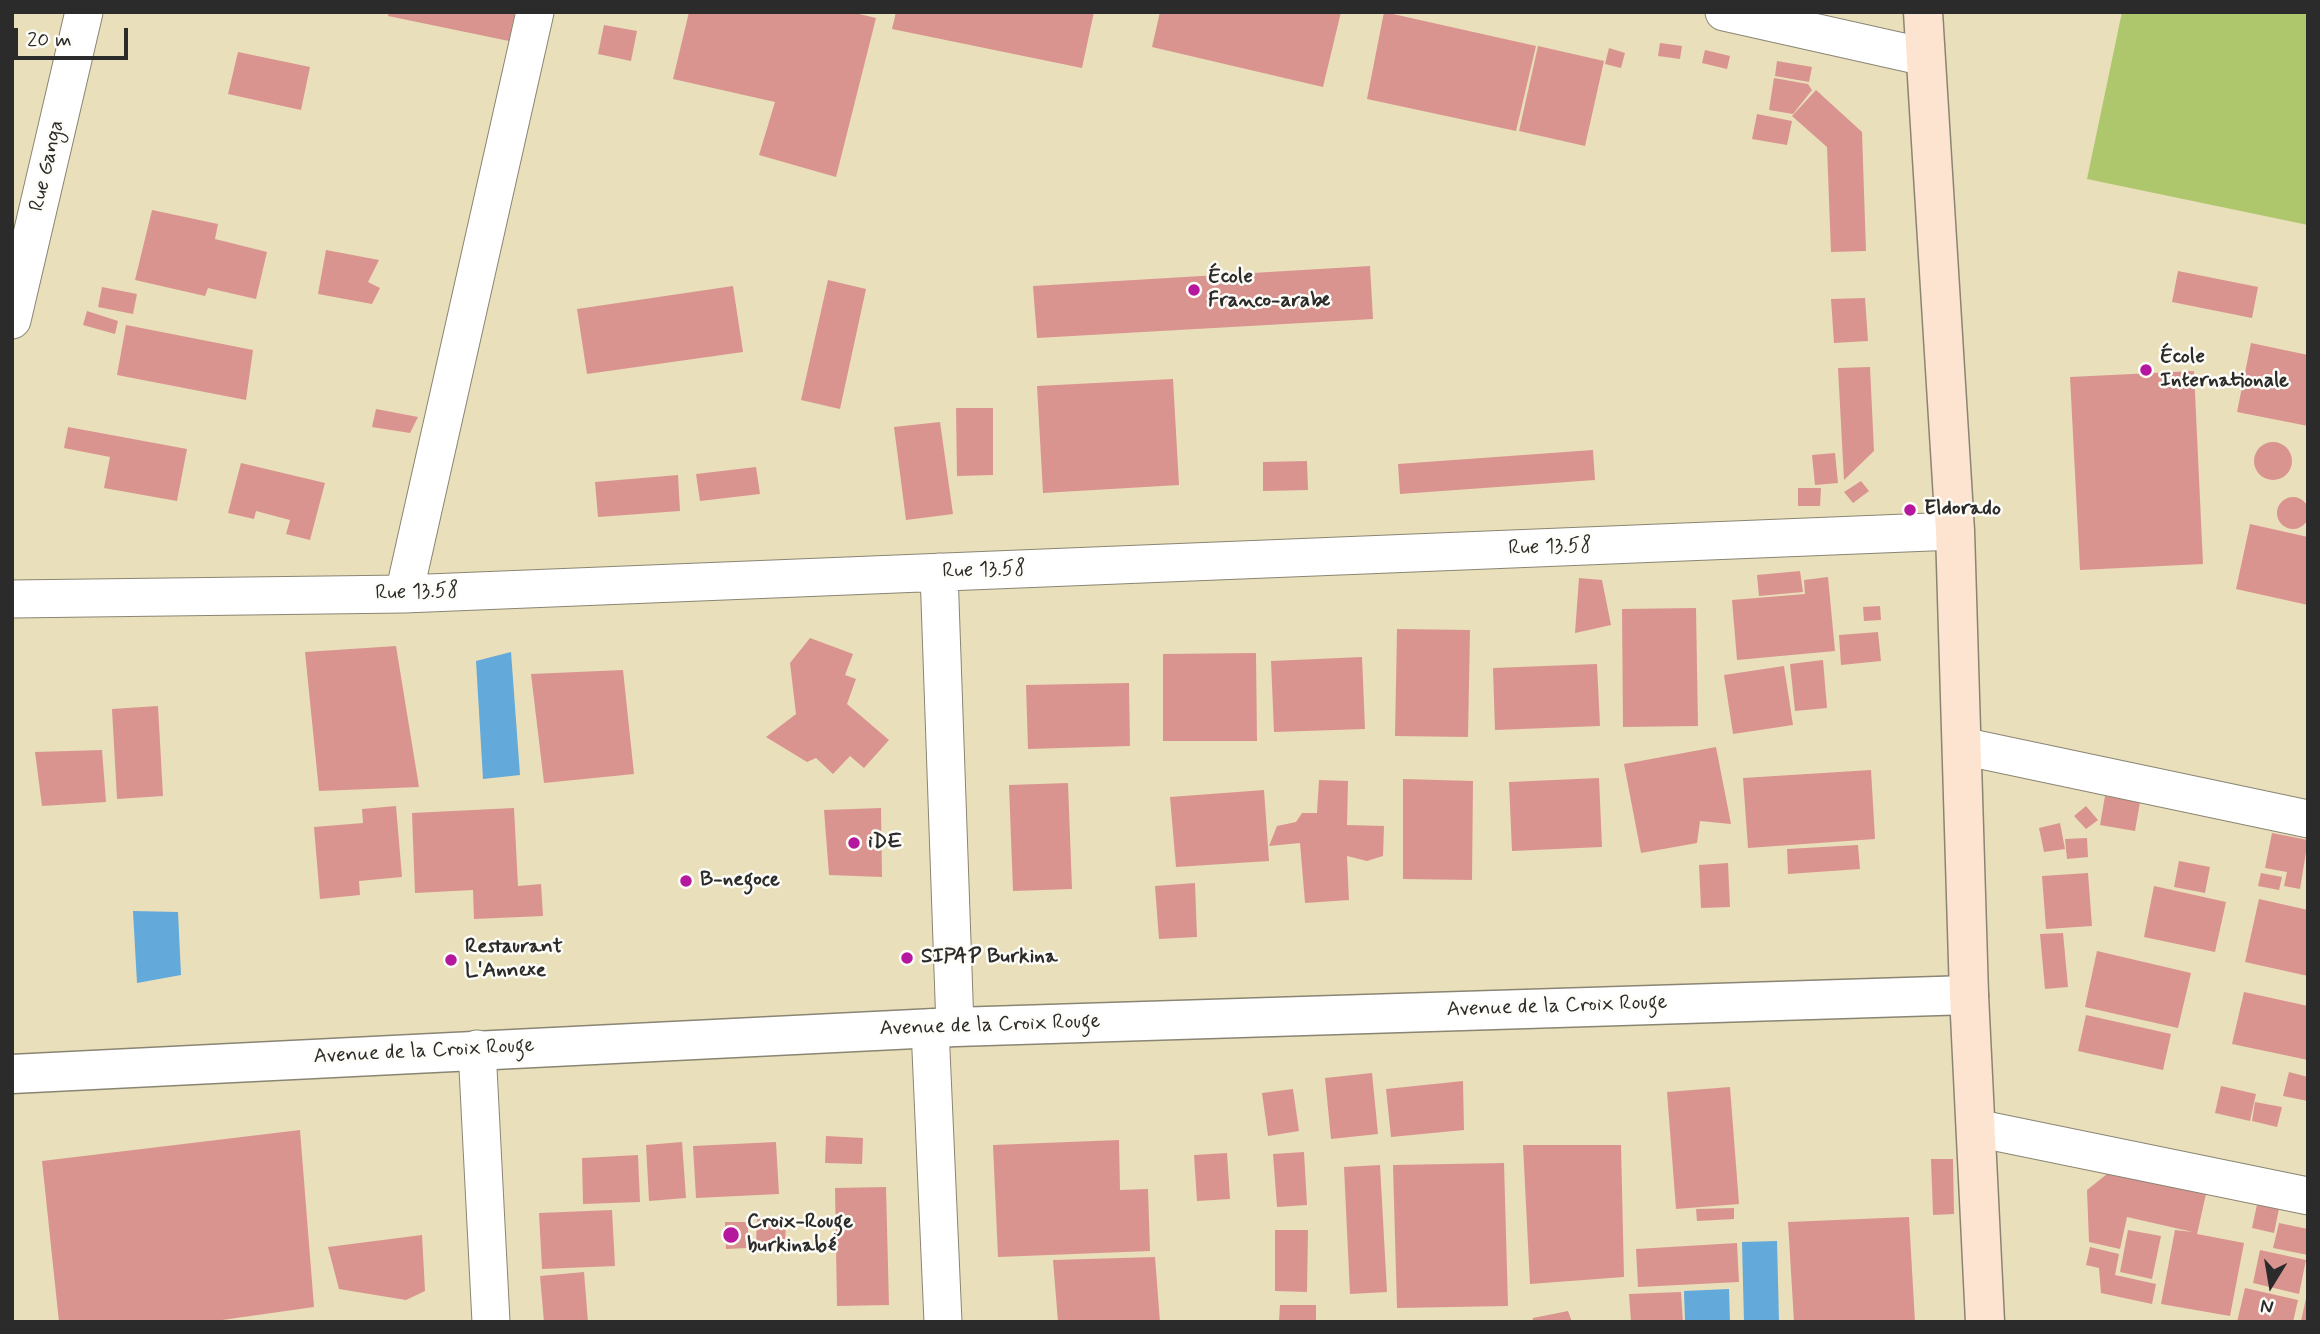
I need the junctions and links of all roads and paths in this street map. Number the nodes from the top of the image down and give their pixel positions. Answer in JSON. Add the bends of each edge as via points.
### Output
{"nodes":[{"id":1,"x":84,"y":12,"type":"edge"},
{"id":2,"x":535,"y":12,"type":"edge"},
{"id":3,"x":1724,"y":12,"type":"edge"},
{"id":4,"x":1923,"y":12,"type":"edge"},
{"id":5,"x":1925,"y":57,"type":"junction"},
{"id":6,"x":12,"y":320,"type":"edge"},
{"id":7,"x":1955,"y":531,"type":"junction"},
{"id":8,"x":939,"y":572,"type":"junction"},
{"id":9,"x":404,"y":594,"type":"junction"},
{"id":10,"x":12,"y":600,"type":"edge"},
{"id":11,"x":1962,"y":746,"type":"junction"},
{"id":12,"x":2308,"y":819,"type":"edge"},
{"id":13,"x":1969,"y":995,"type":"junction"},
{"id":14,"x":943,"y":1027,"type":"junction"},
{"id":15,"x":477,"y":1049,"type":"junction"},
{"id":16,"x":12,"y":1074,"type":"edge"},
{"id":17,"x":1976,"y":1128,"type":"junction"},
{"id":18,"x":2308,"y":1196,"type":"edge"},
{"id":19,"x":491,"y":1322,"type":"edge"},
{"id":20,"x":943,"y":1322,"type":"edge"},
{"id":21,"x":1985,"y":1322,"type":"edge"}],
"edges":[{"from":1,"to":6,"type":"street","name":"Rue Ganga"},
{"from":2,"to":9,"type":"street"},
{"from":3,"to":5,"type":"street"},
{"from":4,"to":5,"type":"main road"},
{"from":5,"to":7,"type":"main road"},
{"from":7,"to":8,"type":"street","name":"Rue 13.58"},
{"from":7,"to":11,"type":"main road"},
{"from":8,"to":9,"type":"street","name":"Rue 13.58"},
{"from":8,"to":14,"type":"street"},
{"from":9,"to":10,"type":"street","name":"Rue 13.58"},
{"from":11,"to":12,"type":"street"},
{"from":11,"to":13,"type":"main road"},
{"from":13,"to":14,"type":"street","name":"Avenue de la Croix Rouge"},
{"from":13,"to":17,"type":"main road"},
{"from":14,"to":15,"type":"street","name":"Avenue de la Croix Rouge"},
{"from":14,"to":20,"type":"street"},
{"from":15,"to":16,"type":"street","name":"Avenue de la Croix Rouge"},
{"from":15,"to":19,"type":"street"},
{"from":17,"to":18,"type":"street"},
{"from":17,"to":21,"type":"main road"}]}
